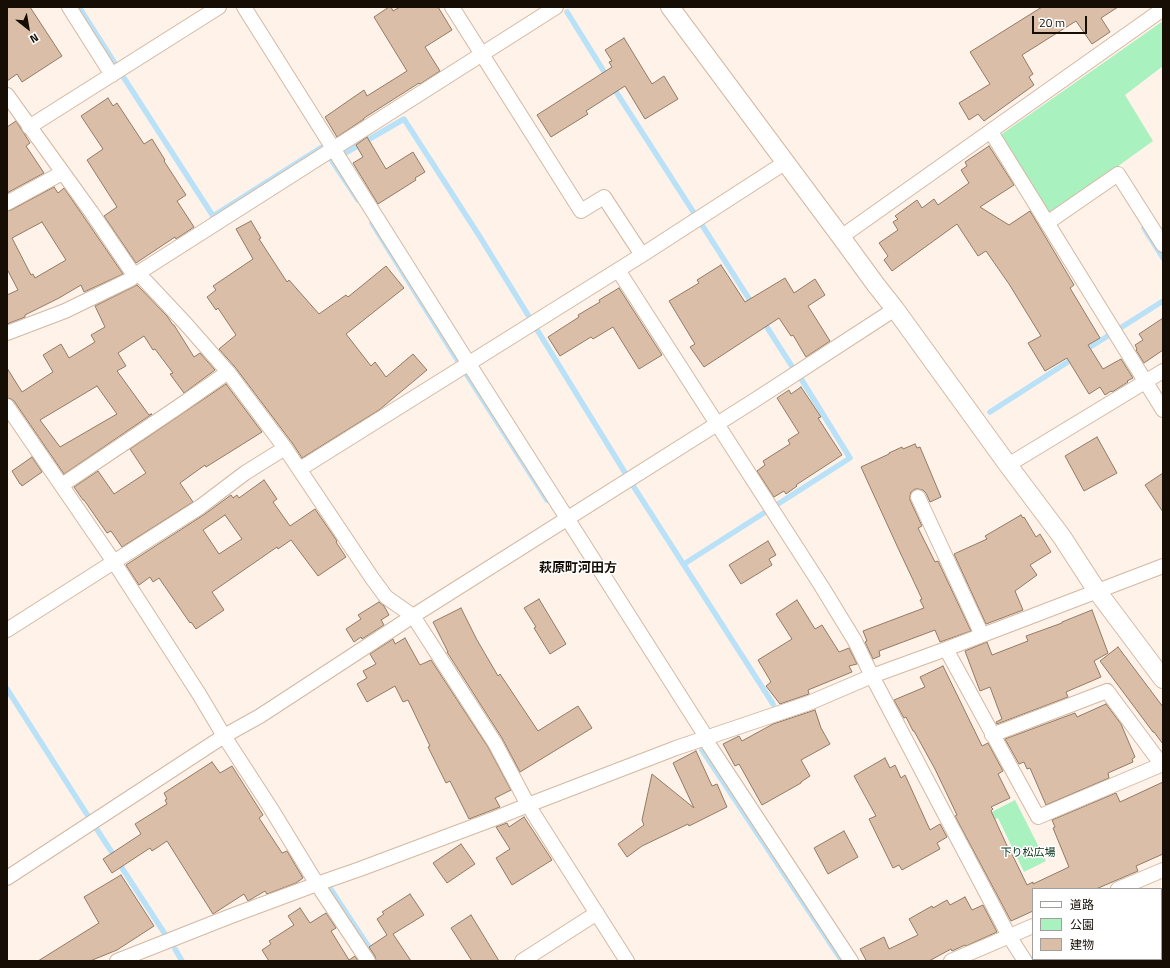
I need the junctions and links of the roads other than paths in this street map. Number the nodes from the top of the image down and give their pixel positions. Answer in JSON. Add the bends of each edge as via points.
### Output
{"nodes":[{"id":1,"x":70,"y":7,"type":"edge"},
{"id":2,"x":219,"y":7,"type":"edge"},
{"id":3,"x":244,"y":7,"type":"edge"},
{"id":4,"x":452,"y":7,"type":"edge"},
{"id":5,"x":556,"y":7,"type":"edge"},
{"id":6,"x":670,"y":7,"type":"edge"},
{"id":7,"x":1163,"y":9,"type":"edge"},
{"id":8,"x":482,"y":54,"type":"junction"},
{"id":9,"x":112,"y":75,"type":"junction"},
{"id":10,"x":7,"y":95,"type":"edge"},
{"id":11,"x":12,"y":111,"type":"edge"},
{"id":12,"x":29,"y":127,"type":"junction"},
{"id":13,"x":990,"y":132,"type":"junction"},
{"id":14,"x":334,"y":149,"type":"junction"},
{"id":15,"x":786,"y":162,"type":"junction"},
{"id":16,"x":62,"y":173,"type":"junction"},
{"id":17,"x":7,"y":203,"type":"edge"},
{"id":18,"x":1048,"y":223,"type":"junction"},
{"id":19,"x":841,"y":237,"type":"junction"},
{"id":20,"x":1163,"y":244,"type":"edge"},
{"id":21,"x":642,"y":255,"type":"junction"},
{"id":22,"x":618,"y":270,"type":"junction"},
{"id":23,"x":138,"y":273,"type":"junction"},
{"id":24,"x":895,"y":309,"type":"junction"},
{"id":25,"x":7,"y":334,"type":"edge"},
{"id":26,"x":468,"y":364,"type":"junction"},
{"id":27,"x":1163,"y":371,"type":"edge"},
{"id":28,"x":228,"y":372,"type":"junction"},
{"id":29,"x":1145,"y":382,"type":"junction"},
{"id":30,"x":7,"y":406,"type":"edge"},
{"id":31,"x":1163,"y":410,"type":"edge"},
{"id":32,"x":717,"y":424,"type":"junction"},
{"id":33,"x":285,"y":448,"type":"junction"},
{"id":34,"x":1008,"y":465,"type":"junction"},
{"id":35,"x":300,"y":470,"type":"junction"},
{"id":36,"x":62,"y":485,"type":"junction"},
{"id":37,"x":918,"y":497,"type":"dead end"},
{"id":38,"x":567,"y":519,"type":"junction"},
{"id":39,"x":114,"y":562,"type":"junction"},
{"id":40,"x":1163,"y":566,"type":"edge"},
{"id":41,"x":1097,"y":591,"type":"junction"},
{"id":42,"x":413,"y":616,"type":"junction"},
{"id":43,"x":7,"y":630,"type":"edge"},
{"id":44,"x":982,"y":635,"type":"junction"},
{"id":45,"x":946,"y":649,"type":"junction"},
{"id":46,"x":872,"y":676,"type":"junction"},
{"id":47,"x":1163,"y":679,"type":"edge"},
{"id":48,"x":992,"y":735,"type":"junction"},
{"id":49,"x":224,"y":736,"type":"junction"},
{"id":50,"x":706,"y":738,"type":"junction"},
{"id":51,"x":1162,"y":765,"type":"edge"},
{"id":52,"x":528,"y":805,"type":"junction"},
{"id":53,"x":1163,"y":870,"type":"edge"},
{"id":54,"x":7,"y":878,"type":"edge"},
{"id":55,"x":317,"y":884,"type":"junction"},
{"id":56,"x":1120,"y":888,"type":"edge"},
{"id":57,"x":597,"y":913,"type":"junction"},
{"id":58,"x":1032,"y":926,"type":"edge"},
{"id":59,"x":1009,"y":936,"type":"junction"},
{"id":60,"x":117,"y":961,"type":"edge"},
{"id":61,"x":368,"y":961,"type":"edge"},
{"id":62,"x":522,"y":961,"type":"edge"},
{"id":63,"x":627,"y":961,"type":"edge"},
{"id":64,"x":852,"y":961,"type":"edge"},
{"id":65,"x":951,"y":961,"type":"edge"},
{"id":66,"x":1025,"y":961,"type":"edge"}],
"edges":[{"from":1,"to":9,"type":"street"},
{"from":2,"to":9,"type":"street"},
{"from":3,"to":14,"type":"street"},
{"from":4,"to":8,"type":"street"},
{"from":5,"to":8,"type":"street"},
{"from":6,"to":15,"type":"street"},
{"from":7,"to":13,"type":"street"},
{"from":8,"to":14,"type":"street"},
{"from":8,"to":21,"type":"street","via":[[581,211],[604,197]]},
{"from":9,"to":12,"type":"street"},
{"from":10,"to":11,"type":"street"},
{"from":11,"to":12,"type":"street"},
{"from":12,"to":16,"type":"street"},
{"from":13,"to":18,"type":"street"},
{"from":13,"to":19,"type":"street"},
{"from":14,"to":23,"type":"street"},
{"from":14,"to":26,"type":"street"},
{"from":15,"to":19,"type":"street"},
{"from":15,"to":21,"type":"street"},
{"from":16,"to":17,"type":"street"},
{"from":16,"to":23,"type":"street","via":[[132,272]]},
{"from":18,"to":20,"type":"street","via":[[1118,174]]},
{"from":18,"to":29,"type":"street"},
{"from":19,"to":24,"type":"street"},
{"from":21,"to":22,"type":"street"},
{"from":22,"to":26,"type":"street"},
{"from":22,"to":32,"type":"street"},
{"from":23,"to":25,"type":"street","via":[[132,279],[65,311]]},
{"from":23,"to":28,"type":"street"},
{"from":24,"to":32,"type":"street"},
{"from":24,"to":34,"type":"street"},
{"from":26,"to":35,"type":"street"},
{"from":26,"to":38,"type":"street"},
{"from":27,"to":29,"type":"street"},
{"from":28,"to":33,"type":"street"},
{"from":28,"to":36,"type":"street"},
{"from":29,"to":31,"type":"street"},
{"from":29,"to":34,"type":"street"},
{"from":30,"to":36,"type":"street"},
{"from":32,"to":38,"type":"street"},
{"from":32,"to":46,"type":"street","via":[[851,634]]},
{"from":33,"to":35,"type":"street"},
{"from":33,"to":39,"type":"street"},
{"from":34,"to":41,"type":"street","via":[[1062,537]]},
{"from":35,"to":42,"type":"street","via":[[386,597]]},
{"from":36,"to":39,"type":"street"},
{"from":37,"to":44,"type":"street"},
{"from":38,"to":42,"type":"street"},
{"from":38,"to":50,"type":"street"},
{"from":39,"to":43,"type":"street"},
{"from":39,"to":49,"type":"street"},
{"from":40,"to":41,"type":"street"},
{"from":41,"to":44,"type":"street"},
{"from":41,"to":47,"type":"street"},
{"from":42,"to":49,"type":"street","via":[[260,716]]},
{"from":42,"to":52,"type":"street","via":[[495,743]]},
{"from":44,"to":45,"type":"street"},
{"from":45,"to":46,"type":"street"},
{"from":45,"to":48,"type":"street"},
{"from":46,"to":50,"type":"street","via":[[809,703]]},
{"from":46,"to":59,"type":"street"},
{"from":48,"to":51,"type":"street","via":[[1107,691]]},
{"from":48,"to":51,"type":"street","via":[[1038,818]]},
{"from":49,"to":54,"type":"street"},
{"from":49,"to":55,"type":"street"},
{"from":50,"to":52,"type":"street"},
{"from":50,"to":64,"type":"street"},
{"from":52,"to":55,"type":"street"},
{"from":52,"to":57,"type":"street"},
{"from":53,"to":56,"type":"street"},
{"from":55,"to":60,"type":"street"},
{"from":55,"to":61,"type":"street"},
{"from":57,"to":62,"type":"street"},
{"from":57,"to":63,"type":"street"},
{"from":58,"to":59,"type":"street"},
{"from":59,"to":65,"type":"street"},
{"from":59,"to":66,"type":"street"}]}
